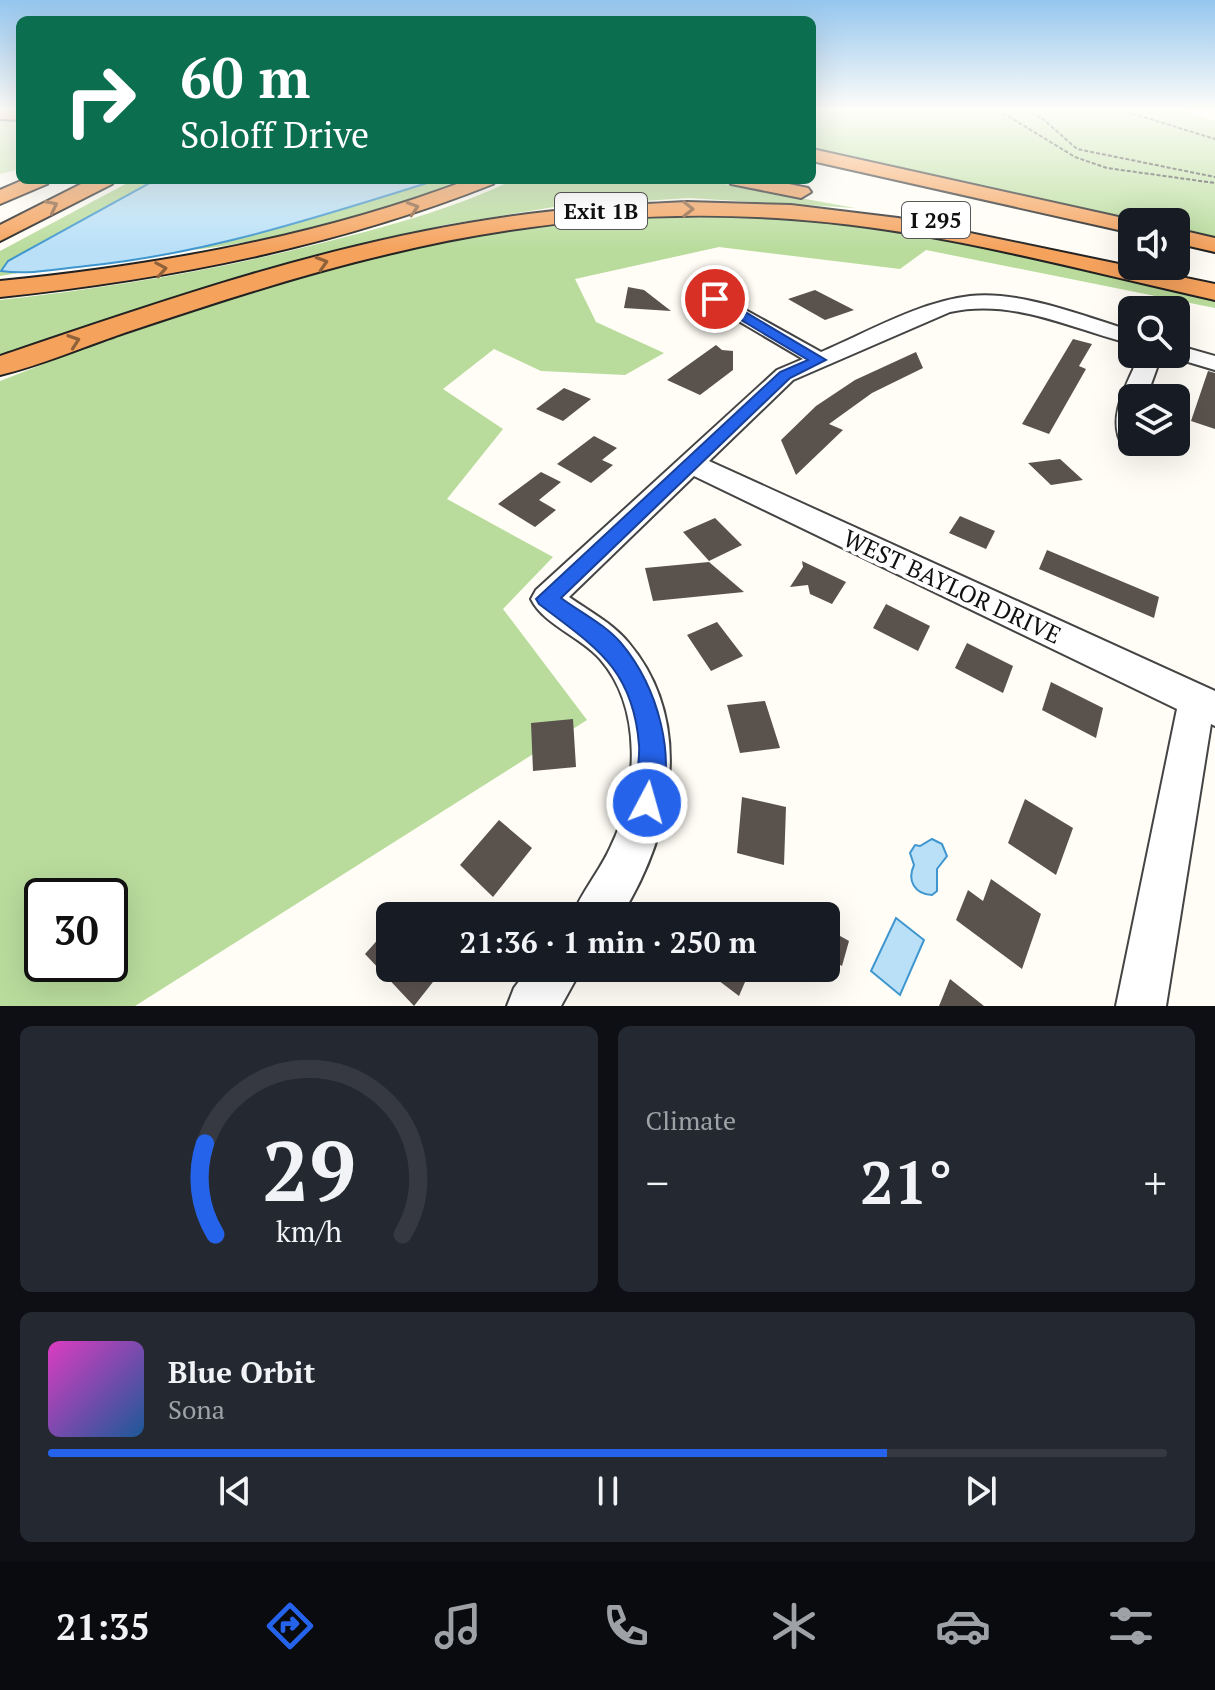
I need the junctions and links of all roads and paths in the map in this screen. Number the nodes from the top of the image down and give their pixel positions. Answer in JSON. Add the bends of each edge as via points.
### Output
{"nodes":[{"id":1,"x":820,"y":157,"type":"edge"},
{"id":2,"x":1075,"y":157,"type":"edge"},
{"id":3,"x":1107,"y":157,"type":"edge"},
{"id":4,"x":816,"y":165,"type":"edge"},
{"id":5,"x":816,"y":175,"type":"edge"},
{"id":6,"x":1215,"y":177,"type":"edge"},
{"id":7,"x":1215,"y":183,"type":"edge"},
{"id":8,"x":31,"y":184,"type":"edge"},
{"id":9,"x":56,"y":184,"type":"edge"},
{"id":10,"x":97,"y":184,"type":"edge"},
{"id":11,"x":475,"y":184,"type":"edge"},
{"id":12,"x":758,"y":184,"type":"edge"},
{"id":13,"x":962,"y":190,"type":"junction"},
{"id":14,"x":0,"y":198,"type":"edge"},
{"id":15,"x":0,"y":211,"type":"edge"},
{"id":16,"x":1118,"y":223,"type":"edge"},
{"id":17,"x":0,"y":234,"type":"edge"},
{"id":18,"x":1118,"y":238,"type":"edge"},
{"id":19,"x":1190,"y":239,"type":"edge"},
{"id":20,"x":1215,"y":245,"type":"edge"},
{"id":21,"x":1190,"y":254,"type":"edge"},
{"id":22,"x":1215,"y":260,"type":"edge"},
{"id":23,"x":1118,"y":263,"type":"edge"},
{"id":24,"x":1183,"y":280,"type":"edge"},
{"id":25,"x":0,"y":289,"type":"edge"},
{"id":26,"x":1215,"y":289,"type":"edge"},
{"id":27,"x":715,"y":299,"type":"dead end"},
{"id":28,"x":1118,"y":334,"type":"edge"},
{"id":29,"x":1190,"y":355,"type":"edge"},
{"id":30,"x":819,"y":360,"type":"junction"},
{"id":31,"x":1215,"y":363,"type":"edge"},
{"id":32,"x":0,"y":366,"type":"edge"},
{"id":33,"x":690,"y":463,"type":"junction"},
{"id":34,"x":1206,"y":705,"type":"edge"},
{"id":35,"x":604,"y":902,"type":"edge"},
{"id":36,"x":548,"y":982,"type":"edge"},
{"id":37,"x":532,"y":1006,"type":"edge"},
{"id":38,"x":1141,"y":1006,"type":"edge"}],
"edges":[{"from":1,"to":13,"type":"highway"},
{"from":2,"to":7,"type":"path","via":[[1107,168]]},
{"from":3,"to":6,"type":"path"},
{"from":4,"to":13,"type":"highway"},
{"from":5,"to":18,"type":"highway","number":"I 295"},
{"from":8,"to":14,"type":"highway"},
{"from":9,"to":15,"type":"highway"},
{"from":17,"to":10,"type":"highway","one_way":true},
{"from":25,"to":11,"type":"highway","one_way":true,"via":[[105,278],[280,244],[382,217]]},
{"from":12,"to":23,"type":"highway","number":"I 295"},
{"from":13,"to":16,"type":"highway"},
{"from":19,"to":20,"type":"highway"},
{"from":21,"to":22,"type":"highway"},
{"from":24,"to":26,"type":"highway","number":"I 295"},
{"from":32,"to":26,"type":"highway","number":"Exit 1B","one_way":true,"via":[[379,247],[505,221],[608,211],[745,209],[864,220]]},
{"from":27,"to":30,"type":"street"},
{"from":28,"to":30,"type":"street","via":[[1032,307],[973,301],[944,307]]},
{"from":29,"to":31,"type":"street"},
{"from":30,"to":33,"type":"street","via":[[785,375]]},
{"from":33,"to":34,"type":"street","name":"WEST BAYLOR DRIVE"},
{"from":33,"to":35,"type":"street","via":[[547,599],[611,647],[644,706],[652,745],[643,824],[626,867]]},
{"from":34,"to":38,"type":"street"},
{"from":36,"to":37,"type":"street"}]}
